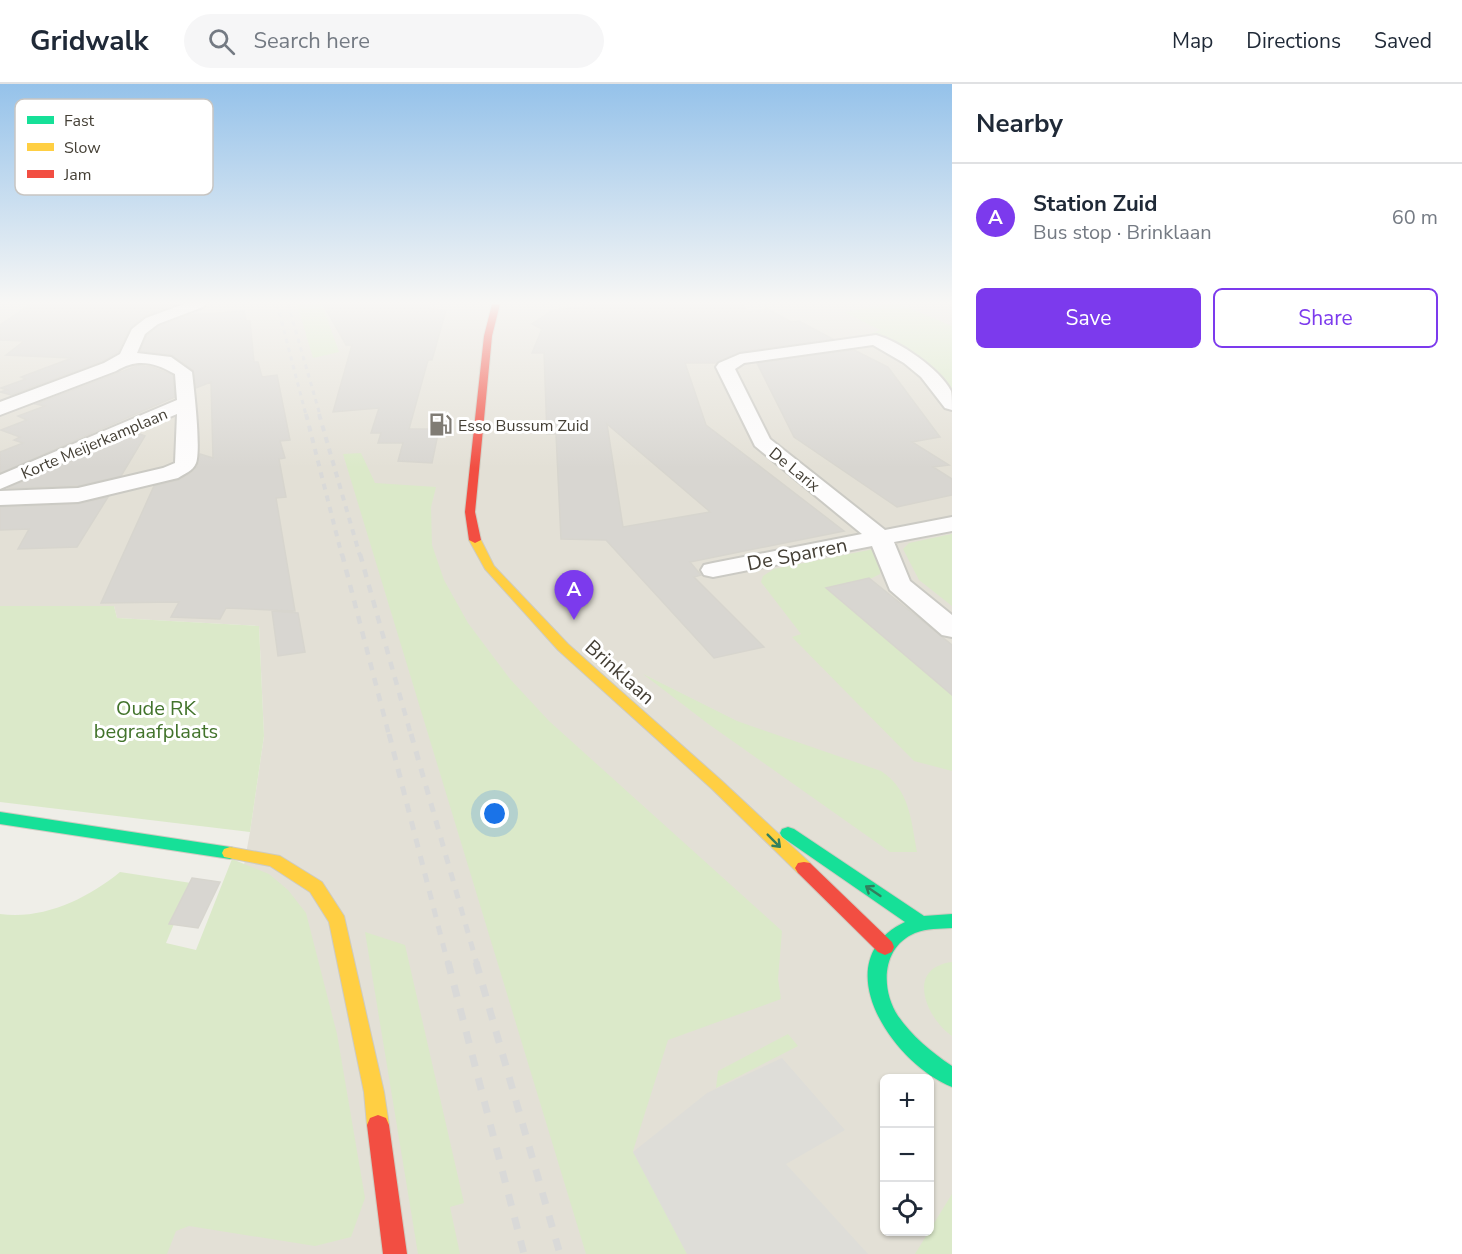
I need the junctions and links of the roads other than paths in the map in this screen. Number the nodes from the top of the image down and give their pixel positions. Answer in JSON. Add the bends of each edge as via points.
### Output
{"nodes":[{"id":1,"x":124,"y":359,"type":"edge"},
{"id":2,"x":142,"y":359,"type":"edge"},
{"id":3,"x":485,"y":359,"type":"edge"},
{"id":4,"x":739,"y":359,"type":"edge"},
{"id":5,"x":909,"y":359,"type":"edge"},
{"id":6,"x":187,"y":403,"type":"junction"},
{"id":7,"x":952,"y":404,"type":"edge"},
{"id":8,"x":0,"y":409,"type":"edge"},
{"id":9,"x":0,"y":483,"type":"edge"},
{"id":10,"x":0,"y":498,"type":"edge"},
{"id":11,"x":952,"y":524,"type":"edge"},
{"id":12,"x":881,"y":538,"type":"junction"},
{"id":13,"x":714,"y":570,"type":"dead end"},
{"id":14,"x":952,"y":629,"type":"edge"},
{"id":15,"x":717,"y":785,"type":"junction"},
{"id":16,"x":0,"y":818,"type":"edge"},
{"id":17,"x":952,"y":921,"type":"edge"},
{"id":18,"x":922,"y":924,"type":"junction"},
{"id":19,"x":885,"y":947,"type":"junction"},
{"id":20,"x":952,"y":1077,"type":"edge"},
{"id":21,"x":395,"y":1254,"type":"edge"}],
"edges":[{"from":1,"to":8,"type":"street"},
{"from":2,"to":6,"type":"street","via":[[165,361],[183,372]]},
{"from":3,"to":15,"type":"main road","name":"Brinklaan","via":[[471,512],[474,538],[489,567],[563,647]]},
{"from":4,"to":12,"type":"street","name":"De Larix","via":[[725,367],[762,442]]},
{"from":5,"to":7,"type":"street","name":"De Larix","via":[[927,373]]},
{"from":6,"to":9,"type":"street","name":"Korte Meijerkamplaan"},
{"from":6,"to":10,"type":"street","via":[[186,462],[182,467],[78,495]]},
{"from":11,"to":12,"type":"street","name":"De Sparren"},
{"from":12,"to":13,"type":"street","name":"De Sparren"},
{"from":12,"to":14,"type":"street","via":[[899,585]]},
{"from":18,"to":15,"type":"main road","name":"Brinklaan","one_way":true},
{"from":15,"to":19,"type":"main road","name":"Brinklaan","one_way":true},
{"from":16,"to":21,"type":"main road","via":[[274,860],[316,886],[338,921],[375,1092]]},
{"from":17,"to":18,"type":"main road"},
{"from":18,"to":19,"type":"main road","via":[[900,932]]},
{"from":19,"to":20,"type":"main road","via":[[876,968],[878,994],[890,1023],[933,1067]]}]}
